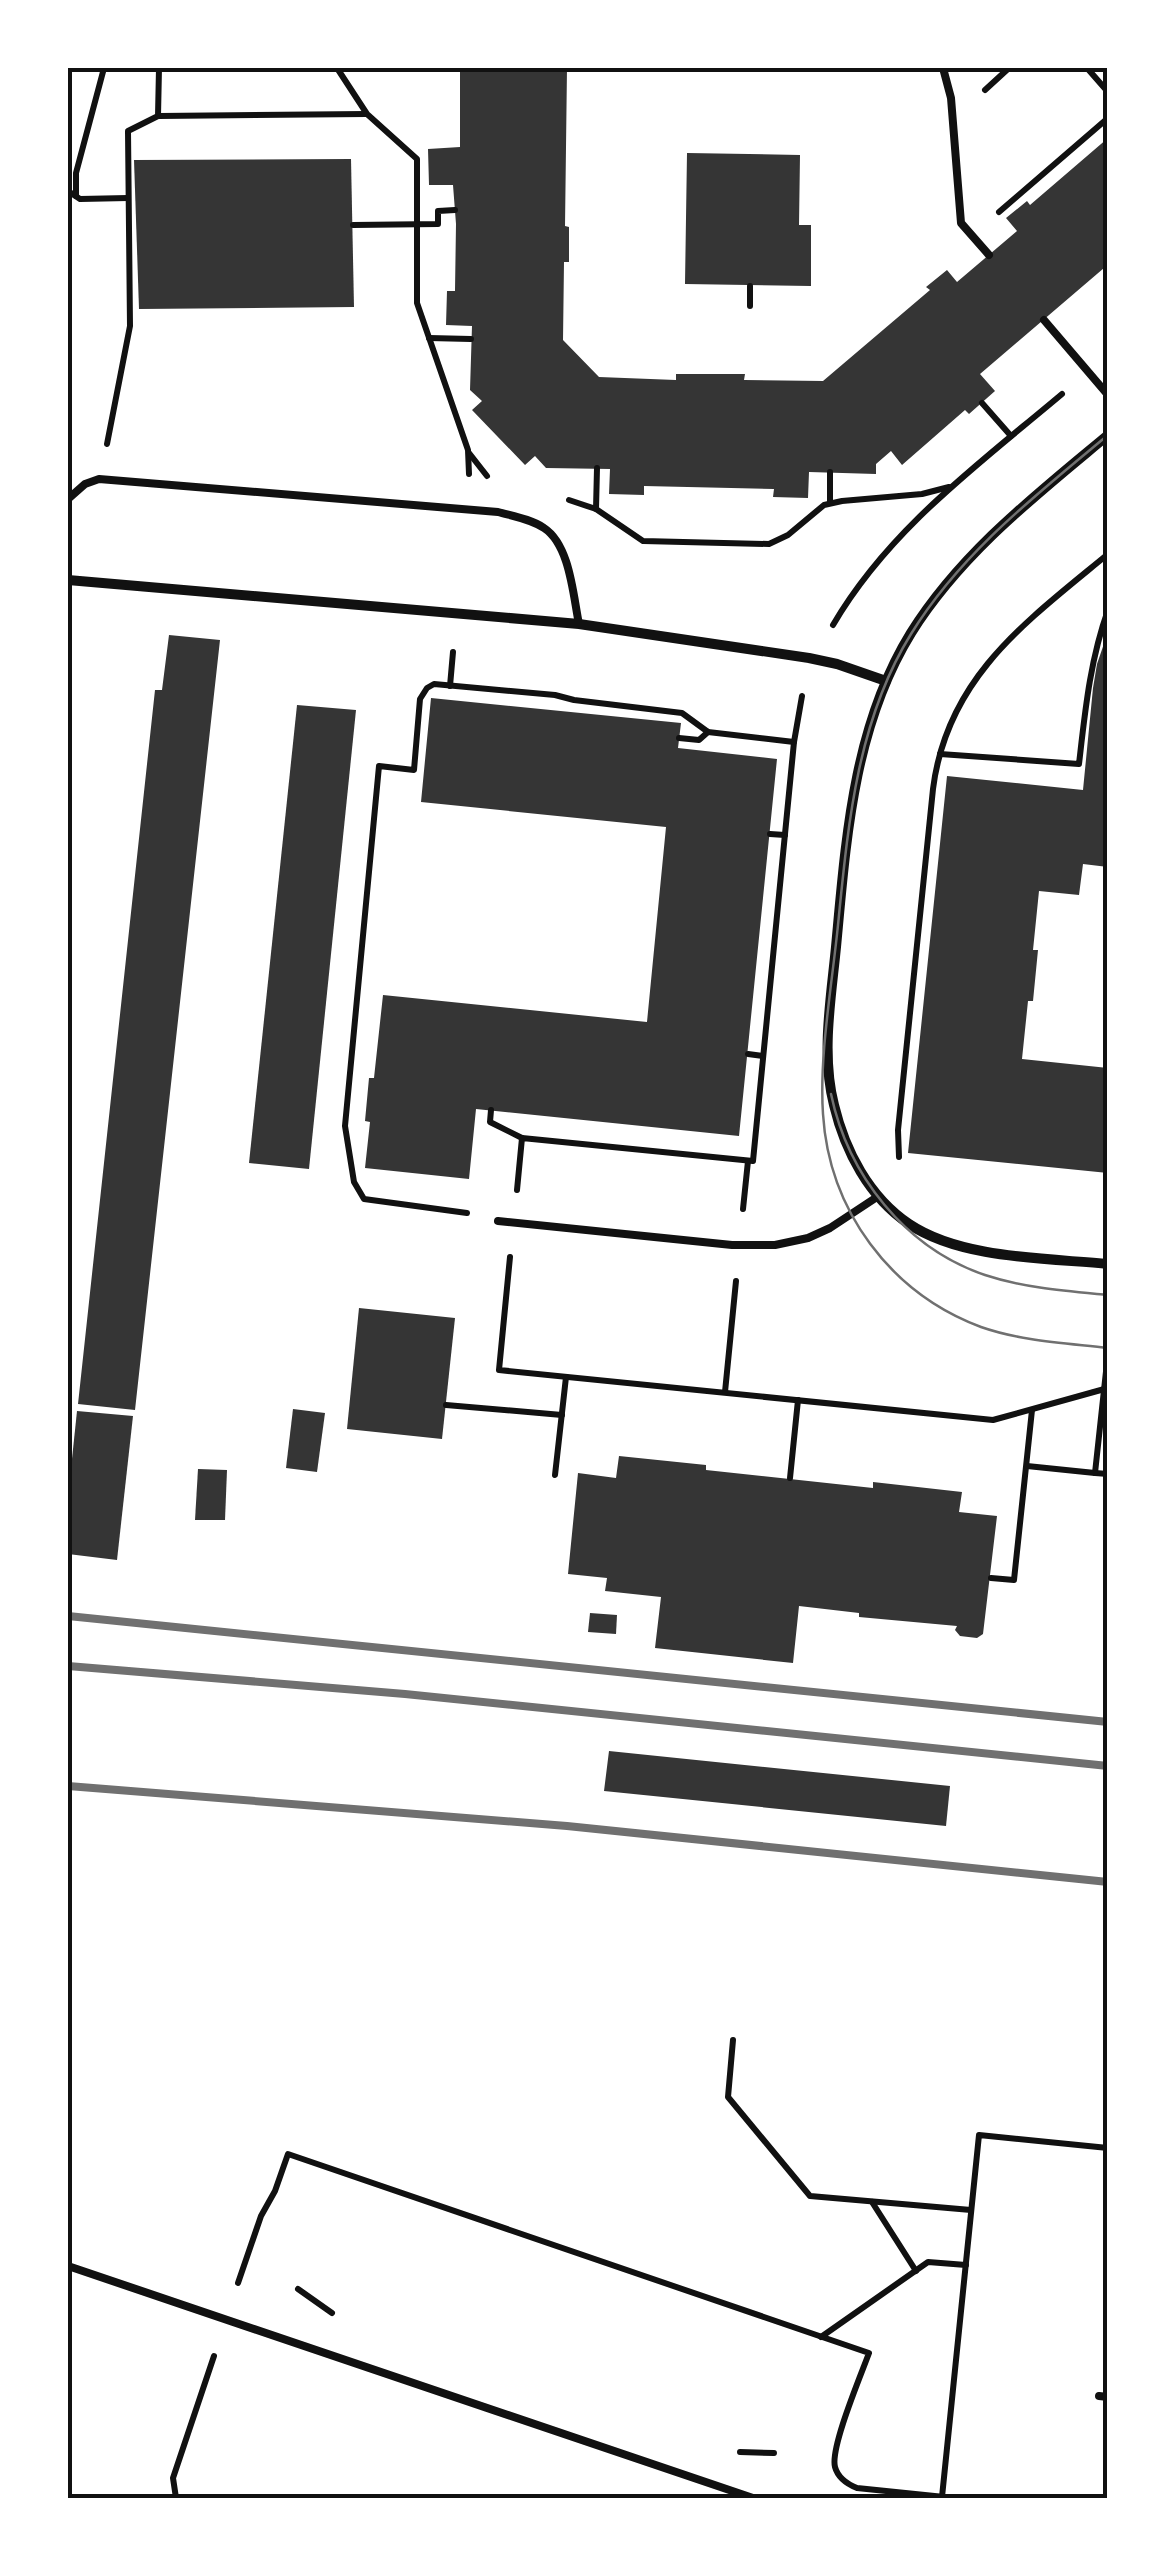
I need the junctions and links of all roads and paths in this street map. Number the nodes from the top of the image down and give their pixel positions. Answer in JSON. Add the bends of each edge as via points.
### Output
{"nodes":[{"id":1,"x":104,"y":68,"type":"edge"},
{"id":2,"x":159,"y":68,"type":"edge"},
{"id":3,"x":337,"y":68,"type":"edge"},
{"id":4,"x":943,"y":68,"type":"edge"},
{"id":5,"x":1009,"y":68,"type":"edge"},
{"id":6,"x":1087,"y":68,"type":"edge"},
{"id":7,"x":987,"y":88,"type":"dead end"},
{"id":8,"x":1108,"y":92,"type":"edge"},
{"id":9,"x":368,"y":114,"type":"junction"},
{"id":10,"x":158,"y":116,"type":"junction"},
{"id":11,"x":1108,"y":118,"type":"edge"},
{"id":12,"x":68,"y":192,"type":"edge"},
{"id":13,"x":76,"y":196,"type":"junction"},
{"id":14,"x":128,"y":198,"type":"junction"},
{"id":15,"x":455,"y":210,"type":"dead end"},
{"id":16,"x":418,"y":224,"type":"junction"},
{"id":17,"x":353,"y":225,"type":"dead end"},
{"id":18,"x":972,"y":235,"type":"junction"},
{"id":19,"x":989,"y":255,"type":"dead end"},
{"id":20,"x":750,"y":286,"type":"dead end"},
{"id":21,"x":750,"y":306,"type":"dead end"},
{"id":22,"x":1044,"y":320,"type":"dead end"},
{"id":23,"x":429,"y":338,"type":"junction"},
{"id":24,"x":471,"y":339,"type":"dead end"},
{"id":25,"x":1088,"y":372,"type":"junction"},
{"id":26,"x":1108,"y":395,"type":"edge"},
{"id":27,"x":982,"y":403,"type":"dead end"},
{"id":28,"x":1108,"y":435,"type":"edge"},
{"id":29,"x":1012,"y":436,"type":"junction"},
{"id":30,"x":469,"y":453,"type":"junction"},
{"id":31,"x":596,"y":468,"type":"dead end"},
{"id":32,"x":830,"y":472,"type":"dead end"},
{"id":33,"x":99,"y":479,"type":"junction"},
{"id":34,"x":492,"y":481,"type":"dead end"},
{"id":35,"x":951,"y":487,"type":"junction"},
{"id":36,"x":68,"y":498,"type":"edge"},
{"id":37,"x":560,"y":499,"type":"dead end"},
{"id":38,"x":830,"y":503,"type":"junction"},
{"id":39,"x":470,"y":510,"type":"junction"},
{"id":40,"x":596,"y":510,"type":"junction"},
{"id":41,"x":1108,"y":554,"type":"edge"},
{"id":42,"x":68,"y":580,"type":"edge"},
{"id":43,"x":1108,"y":610,"type":"edge"},
{"id":44,"x":579,"y":624,"type":"junction"},
{"id":45,"x":815,"y":660,"type":"junction"},
{"id":46,"x":886,"y":681,"type":"junction"},
{"id":47,"x":515,"y":692,"type":"junction"},
{"id":48,"x":514,"y":705,"type":"dead end"},
{"id":49,"x":708,"y":732,"type":"junction"},
{"id":50,"x":679,"y":738,"type":"dead end"},
{"id":51,"x":794,"y":742,"type":"junction"},
{"id":52,"x":940,"y":754,"type":"junction"},
{"id":53,"x":770,"y":834,"type":"dead end"},
{"id":54,"x":785,"y":835,"type":"junction"},
{"id":55,"x":926,"y":852,"type":"junction"},
{"id":56,"x":939,"y":853,"type":"dead end"},
{"id":57,"x":910,"y":1016,"type":"junction"},
{"id":58,"x":922,"y":1016,"type":"dead end"},
{"id":59,"x":748,"y":1054,"type":"dead end"},
{"id":60,"x":763,"y":1056,"type":"junction"},
{"id":61,"x":490,"y":1110,"type":"dead end"},
{"id":62,"x":522,"y":1138,"type":"junction"},
{"id":63,"x":750,"y":1161,"type":"junction"},
{"id":64,"x":767,"y":1163,"type":"dead end"},
{"id":65,"x":903,"y":1168,"type":"dead end"},
{"id":66,"x":877,"y":1196,"type":"junction"},
{"id":67,"x":498,"y":1220,"type":"dead end"},
{"id":68,"x":514,"y":1220,"type":"junction"},
{"id":69,"x":741,"y":1222,"type":"dead end"},
{"id":70,"x":1108,"y":1264,"type":"edge"},
{"id":71,"x":737,"y":1270,"type":"dead end"},
{"id":72,"x":1108,"y":1353,"type":"edge"},
{"id":73,"x":566,"y":1377,"type":"junction"},
{"id":74,"x":1106,"y":1389,"type":"edge"},
{"id":75,"x":724,"y":1392,"type":"junction"},
{"id":76,"x":798,"y":1400,"type":"junction"},
{"id":77,"x":446,"y":1405,"type":"dead end"},
{"id":78,"x":1032,"y":1410,"type":"junction"},
{"id":79,"x":562,"y":1415,"type":"junction"},
{"id":80,"x":1026,"y":1466,"type":"junction"},
{"id":81,"x":1095,"y":1473,"type":"junction"},
{"id":82,"x":1108,"y":1474,"type":"edge"},
{"id":83,"x":555,"y":1475,"type":"dead end"},
{"id":84,"x":790,"y":1478,"type":"dead end"},
{"id":85,"x":991,"y":1578,"type":"dead end"},
{"id":86,"x":734,"y":2040,"type":"dead end"},
{"id":87,"x":1108,"y":2148,"type":"edge"},
{"id":88,"x":871,"y":2202,"type":"junction"},
{"id":89,"x":972,"y":2210,"type":"junction"},
{"id":90,"x":248,"y":2253,"type":"junction"},
{"id":91,"x":257,"y":2260,"type":"dead end"},
{"id":92,"x":68,"y":2266,"type":"edge"},
{"id":93,"x":966,"y":2266,"type":"junction"},
{"id":94,"x":916,"y":2271,"type":"junction"},
{"id":95,"x":238,"y":2283,"type":"dead end"},
{"id":96,"x":821,"y":2336,"type":"junction"},
{"id":97,"x":214,"y":2356,"type":"dead end"},
{"id":98,"x":176,"y":2498,"type":"edge"},
{"id":99,"x":753,"y":2498,"type":"edge"},
{"id":100,"x":942,"y":2498,"type":"edge"},
{"id":101,"x":954,"y":2498,"type":"edge"}],
"edges":[{"from":1,"to":13,"type":"path"},
{"from":2,"to":10,"type":"path"},
{"from":3,"to":9,"type":"path"},
{"from":4,"to":18,"type":"lane","via":[[961,223]]},
{"from":5,"to":7,"type":"path"},
{"from":6,"to":8,"type":"path"},
{"from":9,"to":10,"type":"path"},
{"from":9,"to":16,"type":"path","via":[[417,160]]},
{"from":10,"to":14,"type":"path","via":[[128,130]]},
{"from":11,"to":18,"type":"path"},
{"from":12,"to":13,"type":"path"},
{"from":13,"to":14,"type":"path"},
{"from":14,"to":33,"type":"path","via":[[130,326]]},
{"from":15,"to":16,"type":"path","via":[[438,211],[438,224]]},
{"from":16,"to":17,"type":"path"},
{"from":16,"to":23,"type":"path","via":[[417,303]]},
{"from":18,"to":19,"type":"lane"},
{"from":20,"to":21,"type":"path"},
{"from":22,"to":25,"type":"lane"},
{"from":23,"to":24,"type":"path"},
{"from":23,"to":30,"type":"path"},
{"from":25,"to":26,"type":"lane"},
{"from":25,"to":29,"type":"path"},
{"from":27,"to":29,"type":"path"},
{"from":28,"to":46,"type":"street","via":[[960,567]]},
{"from":29,"to":35,"type":"path"},
{"from":30,"to":34,"type":"path"},
{"from":30,"to":39,"type":"path"},
{"from":31,"to":40,"type":"path"},
{"from":32,"to":38,"type":"path"},
{"from":33,"to":36,"type":"lane"},
{"from":33,"to":39,"type":"lane"},
{"from":35,"to":38,"type":"path"},
{"from":35,"to":45,"type":"path","via":[[878,559]]},
{"from":37,"to":40,"type":"path"},
{"from":38,"to":40,"type":"path","via":[[769,544],[643,542]]},
{"from":39,"to":44,"type":"lane","via":[[526,520],[559,543]]},
{"from":41,"to":52,"type":"path","via":[[998,649],[961,704]]},
{"from":42,"to":44,"type":"street"},
{"from":43,"to":52,"type":"path","via":[[1087,695],[1082,765]]},
{"from":44,"to":45,"type":"street"},
{"from":45,"to":46,"type":"street"},
{"from":45,"to":51,"type":"path"},
{"from":46,"to":66,"type":"street","via":[[864,744],[848,828],[828,1058],[842,1132]]},
{"from":47,"to":48,"type":"path"},
{"from":47,"to":49,"type":"path","via":[[682,713]]},
{"from":47,"to":68,"type":"path","via":[[426,688],[414,770],[379,766],[345,1126],[354,1182],[364,1199]]},
{"from":49,"to":50,"type":"path","via":[[699,740]]},
{"from":49,"to":51,"type":"path"},
{"from":51,"to":54,"type":"path"},
{"from":52,"to":55,"type":"path"},
{"from":53,"to":54,"type":"path"},
{"from":54,"to":60,"type":"path"},
{"from":55,"to":56,"type":"path"},
{"from":55,"to":57,"type":"path"},
{"from":57,"to":58,"type":"path"},
{"from":57,"to":65,"type":"path","via":[[897,1138]]},
{"from":59,"to":60,"type":"path"},
{"from":60,"to":63,"type":"path"},
{"from":61,"to":62,"type":"path","via":[[490,1122]]},
{"from":62,"to":63,"type":"path"},
{"from":62,"to":68,"type":"path"},
{"from":63,"to":64,"type":"path"},
{"from":63,"to":69,"type":"path"},
{"from":66,"to":68,"type":"lane","via":[[830,1228],[776,1245]]},
{"from":66,"to":70,"type":"street","via":[[908,1223],[959,1246]]},
{"from":67,"to":68,"type":"lane"},
{"from":68,"to":73,"type":"path","via":[[499,1370]]},
{"from":71,"to":75,"type":"path"},
{"from":72,"to":74,"type":"path"},
{"from":73,"to":75,"type":"path"},
{"from":73,"to":79,"type":"path"},
{"from":74,"to":78,"type":"path"},
{"from":74,"to":81,"type":"path"},
{"from":75,"to":76,"type":"path"},
{"from":76,"to":78,"type":"path","via":[[992,1420]]},
{"from":76,"to":84,"type":"path"},
{"from":77,"to":79,"type":"path"},
{"from":78,"to":80,"type":"path"},
{"from":79,"to":83,"type":"path"},
{"from":80,"to":81,"type":"path"},
{"from":80,"to":85,"type":"path","via":[[1014,1580]]},
{"from":81,"to":82,"type":"path"},
{"from":86,"to":88,"type":"path","via":[[728,2097],[810,2196]]},
{"from":87,"to":89,"type":"path","via":[[979,2135]]},
{"from":88,"to":89,"type":"path"},
{"from":88,"to":94,"type":"path"},
{"from":89,"to":93,"type":"path"},
{"from":90,"to":91,"type":"path"},
{"from":90,"to":95,"type":"path"},
{"from":90,"to":96,"type":"path","via":[[288,2154]]},
{"from":92,"to":99,"type":"lane"},
{"from":93,"to":94,"type":"path","via":[[928,2262]]},
{"from":93,"to":100,"type":"path"},
{"from":94,"to":96,"type":"path"},
{"from":96,"to":100,"type":"path","via":[[869,2353],[835,2452],[839,2476],[857,2488]]},
{"from":97,"to":98,"type":"path","via":[[173,2478]]},
{"from":100,"to":101,"type":"path"}]}
